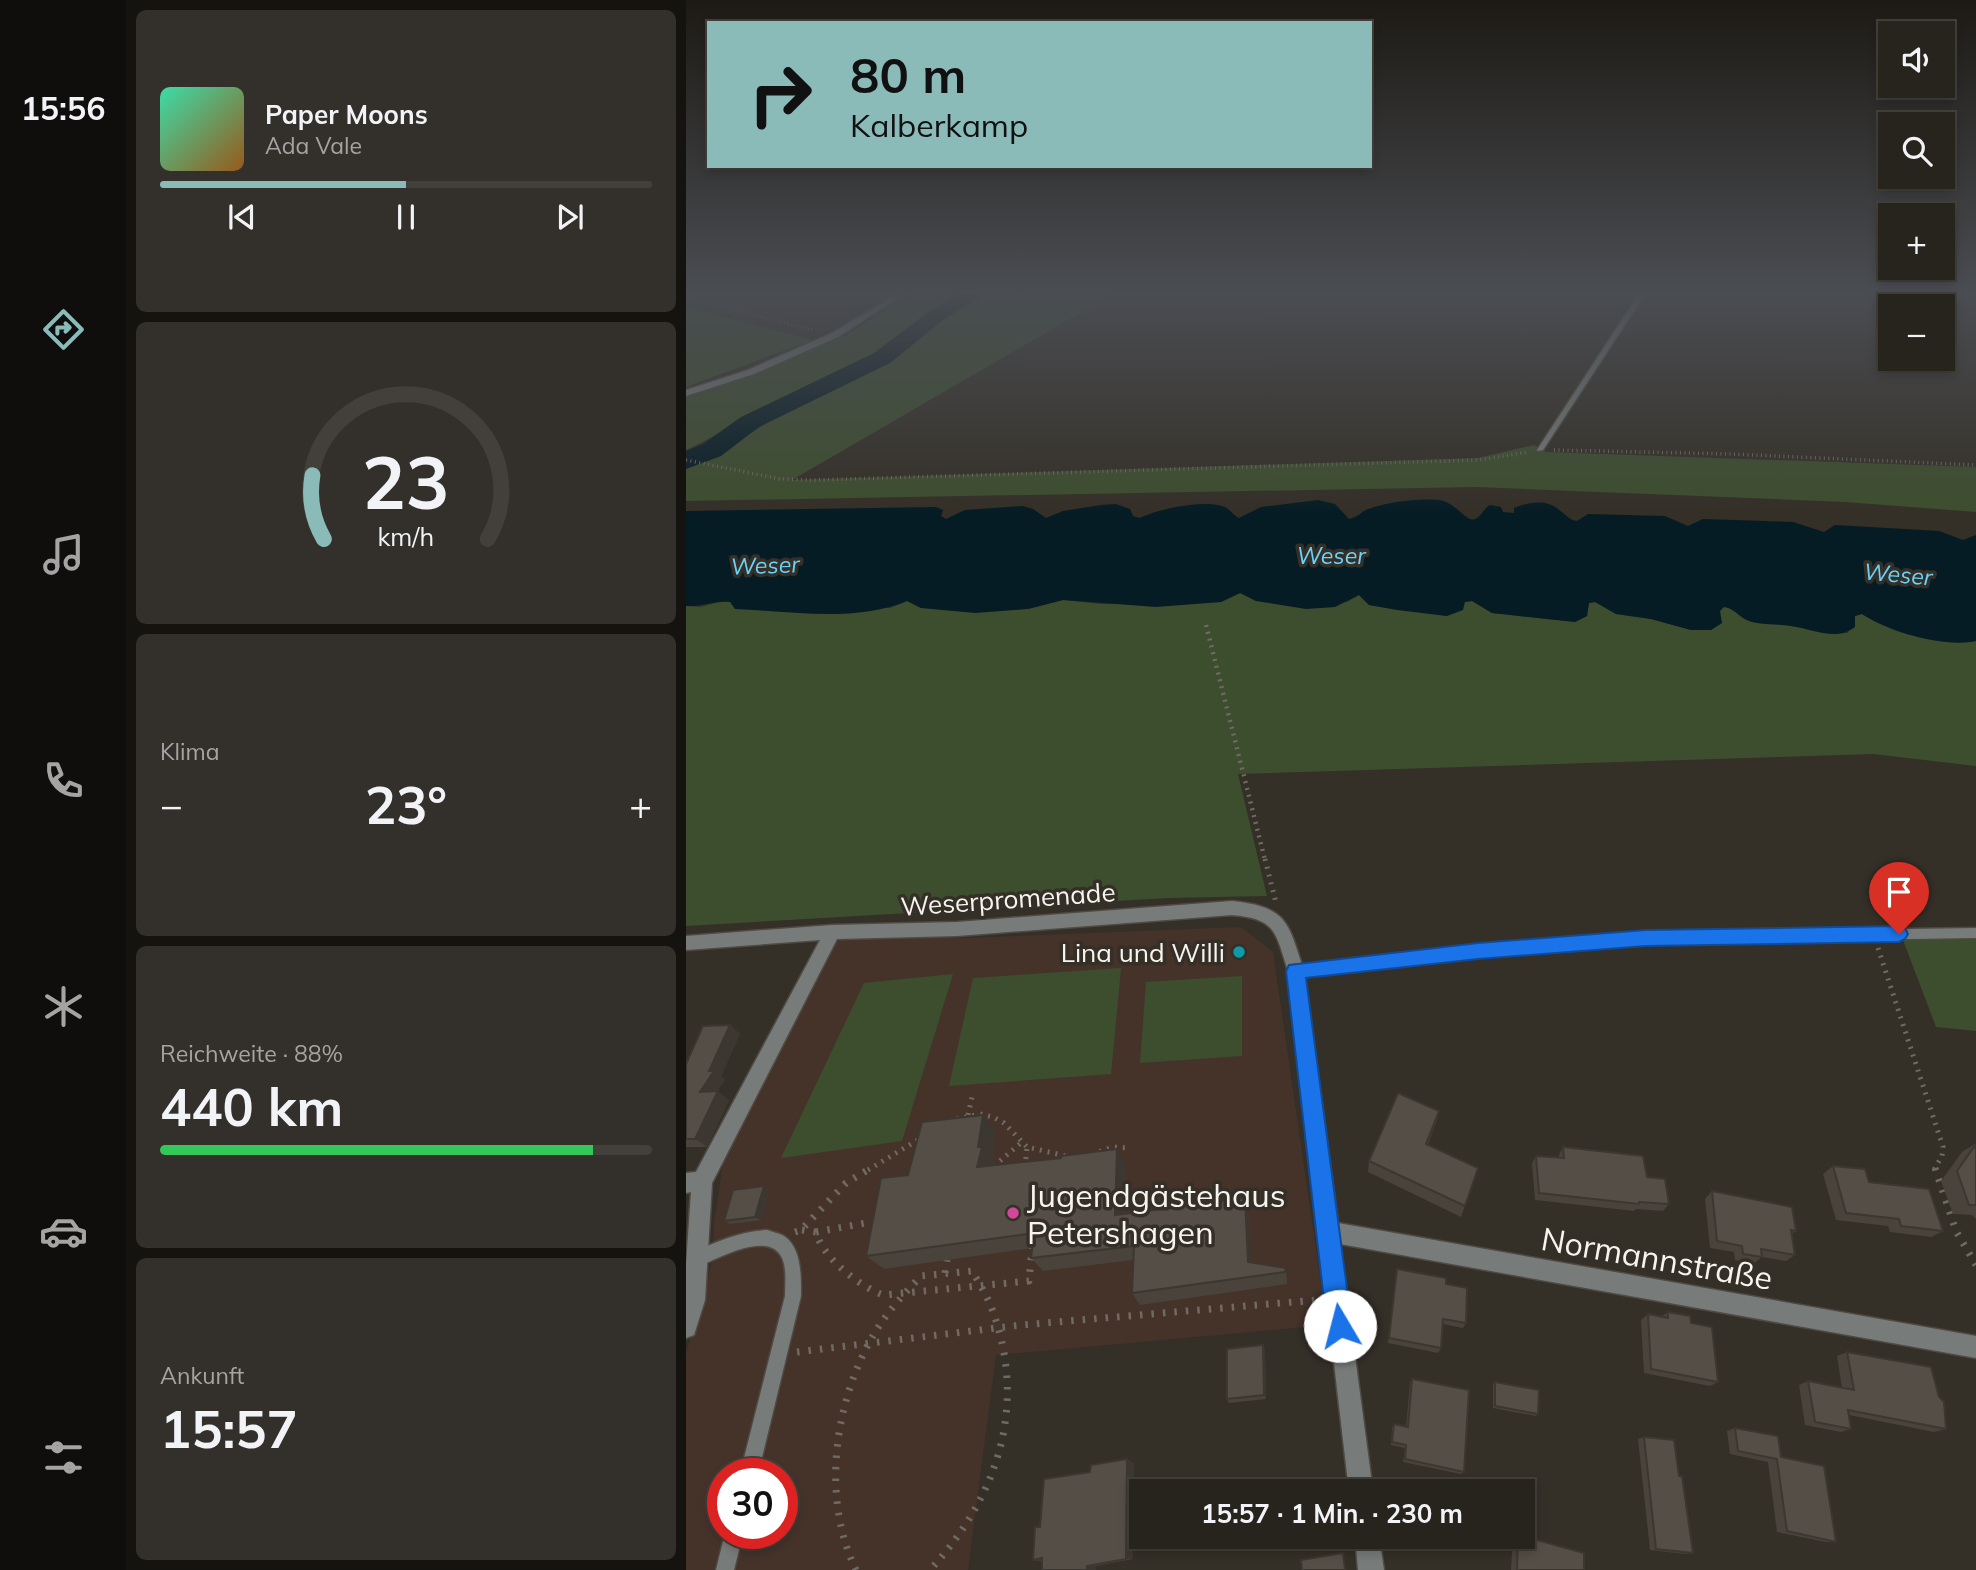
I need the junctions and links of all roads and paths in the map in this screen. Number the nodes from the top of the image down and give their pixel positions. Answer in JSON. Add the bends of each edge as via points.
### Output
{"nodes":[{"id":1,"x":762,"y":367,"type":"edge"},
{"id":2,"x":1594,"y":367,"type":"edge"},
{"id":3,"x":686,"y":393,"type":"edge"},
{"id":4,"x":1540,"y":450,"type":"junction"},
{"id":5,"x":686,"y":460,"type":"edge"},
{"id":6,"x":1976,"y":465,"type":"edge"},
{"id":7,"x":1206,"y":625,"type":"dead end"},
{"id":8,"x":1274,"y":918,"type":"junction"},
{"id":9,"x":832,"y":932,"type":"junction"},
{"id":10,"x":1976,"y":933,"type":"edge"},
{"id":11,"x":1873,"y":934,"type":"junction"},
{"id":12,"x":686,"y":943,"type":"edge"},
{"id":13,"x":1296,"y":971,"type":"junction"},
{"id":14,"x":972,"y":1097,"type":"dead end"},
{"id":15,"x":968,"y":1115,"type":"junction"},
{"id":16,"x":943,"y":1124,"type":"edge"},
{"id":17,"x":929,"y":1132,"type":"edge"},
{"id":18,"x":1025,"y":1144,"type":"junction"},
{"id":19,"x":1128,"y":1149,"type":"dead end"},
{"id":20,"x":994,"y":1166,"type":"edge"},
{"id":21,"x":1024,"y":1181,"type":"edge"},
{"id":22,"x":694,"y":1182,"type":"edge"},
{"id":23,"x":880,"y":1221,"type":"edge"},
{"id":24,"x":802,"y":1230,"type":"junction"},
{"id":25,"x":1327,"y":1231,"type":"junction"},
{"id":26,"x":816,"y":1232,"type":"junction"},
{"id":27,"x":778,"y":1240,"type":"junction"},
{"id":28,"x":1032,"y":1248,"type":"edge"},
{"id":29,"x":697,"y":1259,"type":"junction"},
{"id":30,"x":947,"y":1260,"type":"edge"},
{"id":31,"x":1976,"y":1265,"type":"edge"},
{"id":32,"x":945,"y":1273,"type":"junction"},
{"id":33,"x":982,"y":1286,"type":"junction"},
{"id":34,"x":905,"y":1293,"type":"junction"},
{"id":35,"x":1336,"y":1298,"type":"junction"},
{"id":36,"x":686,"y":1327,"type":"edge"},
{"id":37,"x":1000,"y":1327,"type":"junction"},
{"id":38,"x":869,"y":1343,"type":"junction"},
{"id":39,"x":1976,"y":1347,"type":"edge"},
{"id":40,"x":779,"y":1354,"type":"junction"},
{"id":41,"x":753,"y":1458,"type":"edge"},
{"id":42,"x":1359,"y":1479,"type":"edge"},
{"id":43,"x":730,"y":1549,"type":"edge"},
{"id":44,"x":1369,"y":1549,"type":"edge"},
{"id":45,"x":724,"y":1570,"type":"edge"},
{"id":46,"x":856,"y":1570,"type":"edge"},
{"id":47,"x":930,"y":1570,"type":"edge"},
{"id":48,"x":1371,"y":1570,"type":"edge"}],
"edges":[{"from":1,"to":3,"type":"street"},
{"from":2,"to":4,"type":"lane"},
{"from":4,"to":5,"type":"path","via":[[1479,460],[813,480],[780,480]]},
{"from":4,"to":6,"type":"path"},
{"from":7,"to":8,"type":"path","via":[[1277,906]]},
{"from":8,"to":9,"type":"street","name":"Weserpromenade","via":[[1258,910],[1232,908],[957,929]]},
{"from":8,"to":13,"type":"street"},
{"from":9,"to":12,"type":"street","name":"Weserpromenade"},
{"from":9,"to":22,"type":"street"},
{"from":10,"to":11,"type":"lane"},
{"from":11,"to":13,"type":"lane","via":[[1646,938]]},
{"from":11,"to":31,"type":"path","via":[[1943,1146],[1934,1169],[1948,1215]]},
{"from":13,"to":25,"type":"street"},
{"from":14,"to":15,"type":"path"},
{"from":15,"to":16,"type":"path"},
{"from":15,"to":18,"type":"path","via":[[1004,1123]]},
{"from":17,"to":24,"type":"path","via":[[846,1182]]},
{"from":18,"to":19,"type":"path","via":[[1037,1151],[1080,1157]]},
{"from":18,"to":20,"type":"path"},
{"from":18,"to":21,"type":"path"},
{"from":22,"to":29,"type":"street"},
{"from":23,"to":26,"type":"path"},
{"from":24,"to":26,"type":"path"},
{"from":24,"to":27,"type":"path"},
{"from":25,"to":35,"type":"street"},
{"from":25,"to":39,"type":"street","name":"Normannstraße"},
{"from":26,"to":34,"type":"path","via":[[818,1245],[830,1261],[867,1289],[883,1296]]},
{"from":27,"to":29,"type":"lane","via":[[755,1237]]},
{"from":27,"to":40,"type":"lane","via":[[790,1251],[795,1272]]},
{"from":28,"to":33,"type":"path","via":[[1029,1281]]},
{"from":29,"to":36,"type":"street","via":[[694,1300]]},
{"from":30,"to":32,"type":"path"},
{"from":32,"to":33,"type":"path","via":[[972,1271]]},
{"from":32,"to":34,"type":"path","via":[[921,1276]]},
{"from":33,"to":34,"type":"path"},
{"from":33,"to":37,"type":"path"},
{"from":34,"to":38,"type":"path"},
{"from":35,"to":37,"type":"path"},
{"from":35,"to":42,"type":"street"},
{"from":37,"to":38,"type":"path"},
{"from":37,"to":47,"type":"path","via":[[1008,1369],[1000,1453],[984,1496],[960,1536]]},
{"from":38,"to":40,"type":"path"},
{"from":38,"to":46,"type":"path","via":[[841,1430],[835,1497],[840,1532]]},
{"from":40,"to":41,"type":"lane"},
{"from":43,"to":45,"type":"lane"},
{"from":44,"to":48,"type":"street"}]}
